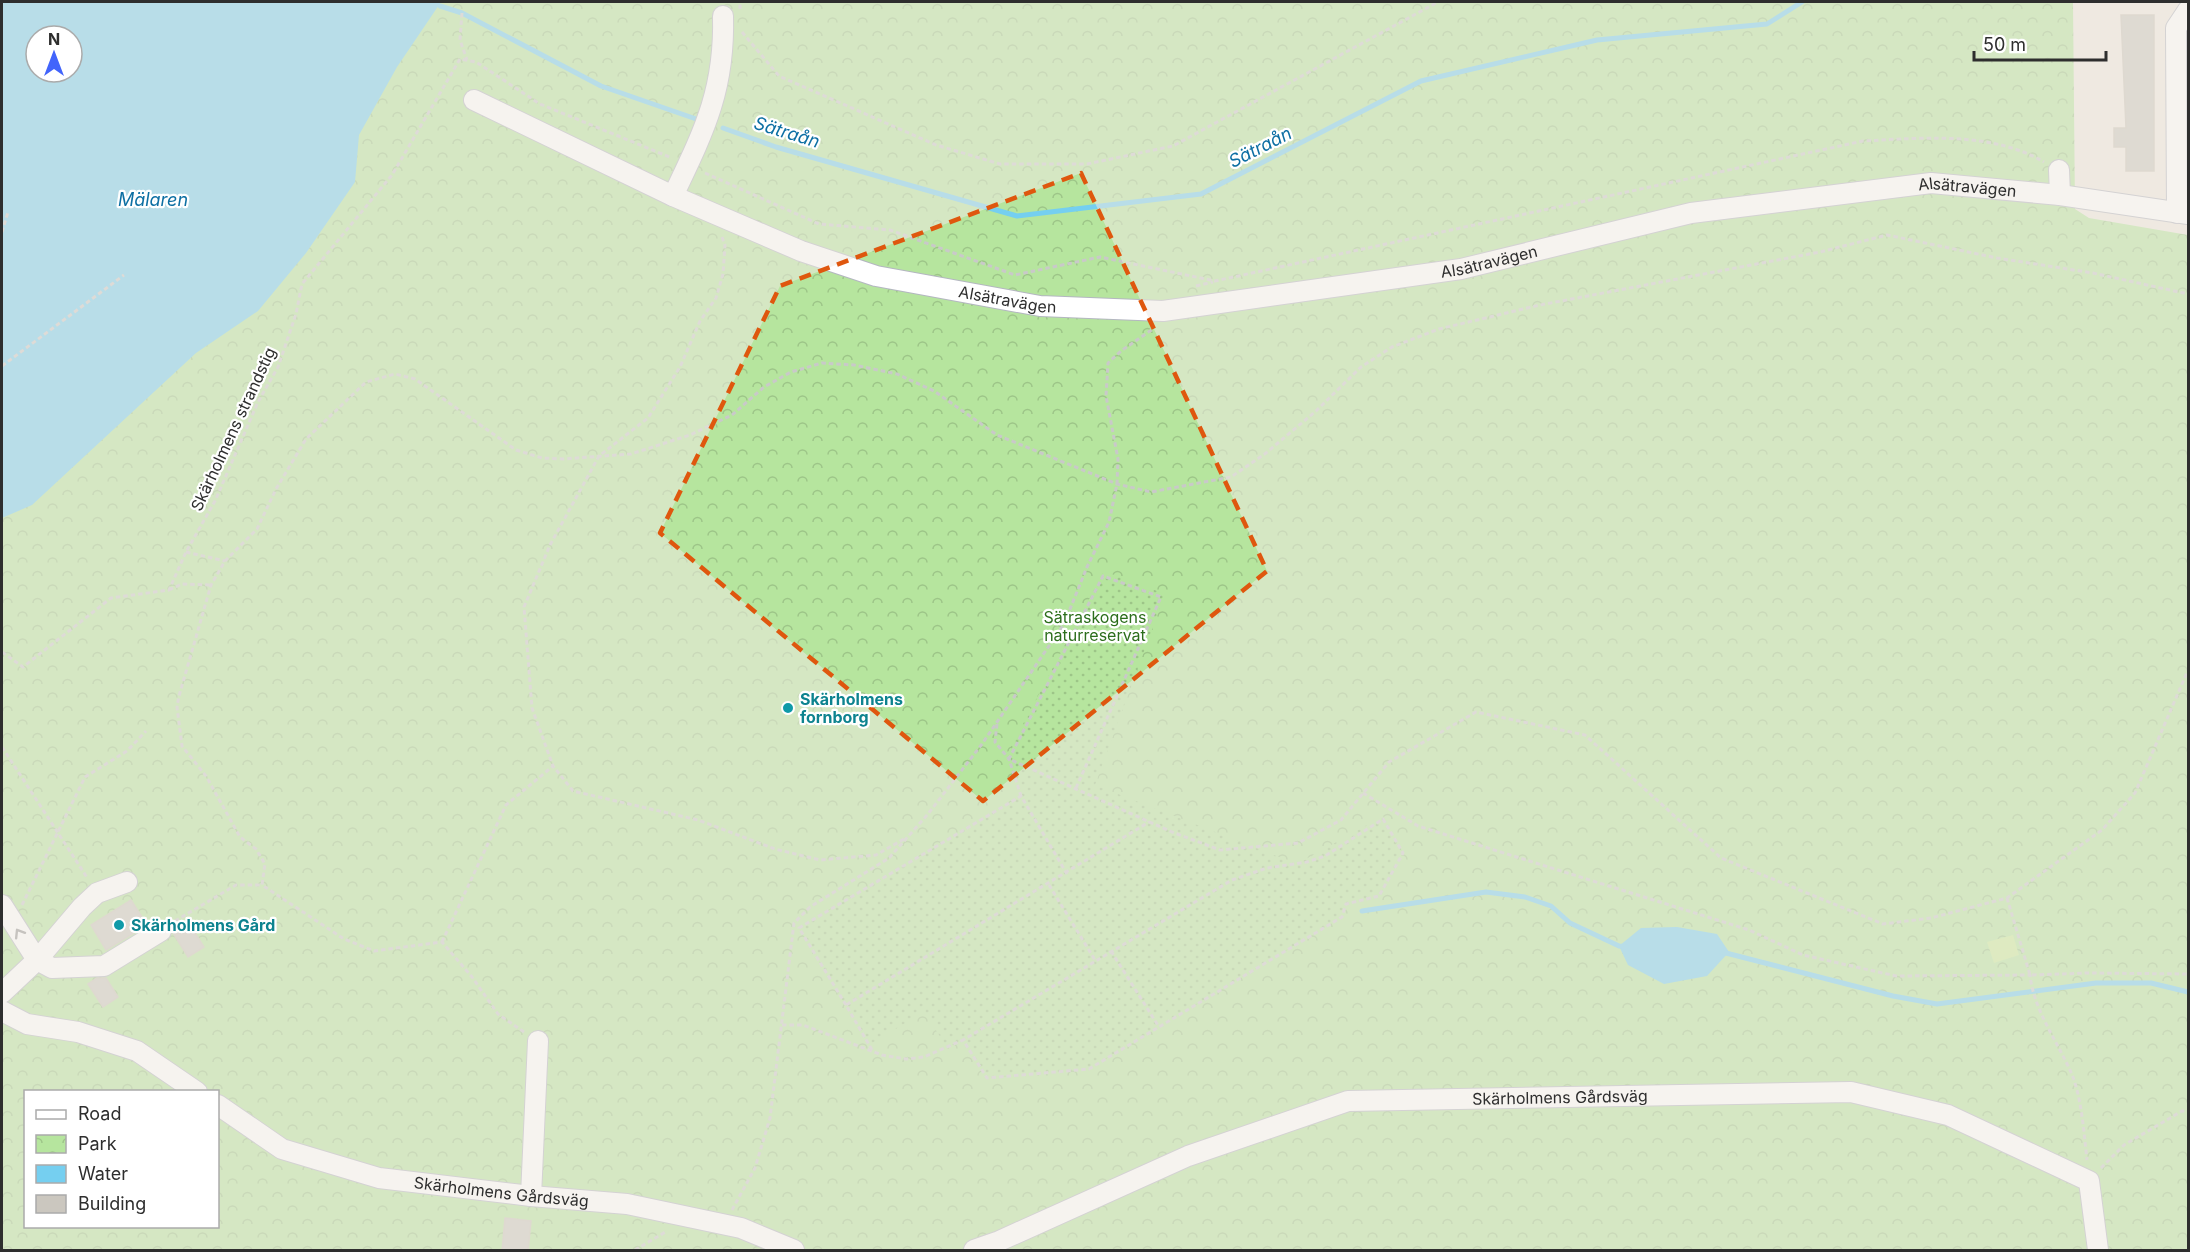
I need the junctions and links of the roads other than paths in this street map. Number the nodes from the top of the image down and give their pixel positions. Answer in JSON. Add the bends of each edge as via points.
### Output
{"nodes":[{"id":1,"x":2188,"y":10,"type":"edge"},
{"id":2,"x":731,"y":13,"type":"road end"},
{"id":3,"x":474,"y":100,"type":"dead end"},
{"id":4,"x":2059,"y":170,"type":"road end"},
{"id":5,"x":2060,"y":195,"type":"junction"},
{"id":6,"x":673,"y":196,"type":"junction"},
{"id":7,"x":2183,"y":214,"type":"edge"},
{"id":8,"x":127,"y":882,"type":"dead end"},
{"id":9,"x":2,"y":905,"type":"edge"},
{"id":10,"x":161,"y":931,"type":"road end"},
{"id":11,"x":37,"y":960,"type":"junction"},
{"id":12,"x":2,"y":993,"type":"edge"},
{"id":13,"x":2,"y":1011,"type":"edge"},
{"id":14,"x":538,"y":1041,"type":"road end"},
{"id":15,"x":194,"y":1090,"type":"edge"},
{"id":16,"x":219,"y":1106,"type":"edge"},
{"id":17,"x":531,"y":1196,"type":"junction"},
{"id":18,"x":794,"y":1251,"type":"edge"},
{"id":19,"x":974,"y":1251,"type":"edge"},
{"id":20,"x":2098,"y":1251,"type":"edge"}],
"edges":[{"from":1,"to":7,"type":"street","name":"Alsätravägen","via":[[2176,28]]},
{"from":2,"to":6,"type":"street","via":[[707,123],[691,166]]},
{"from":3,"to":6,"type":"street","name":"Alsätravägen"},
{"from":4,"to":5,"type":"street"},
{"from":5,"to":6,"type":"street","name":"Alsätravägen","via":[[1931,183],[1690,213],[1461,269],[1162,311],[1040,306],[876,276],[801,251]]},
{"from":5,"to":7,"type":"street","name":"Alsätravägen"},
{"from":8,"to":11,"type":"street","via":[[97,893]]},
{"from":11,"to":9,"type":"street","one_way":true},
{"from":10,"to":11,"type":"street","via":[[104,966],[52,968]]},
{"from":11,"to":12,"type":"street"},
{"from":13,"to":15,"type":"street","via":[[27,1024],[78,1032],[137,1051]]},
{"from":14,"to":17,"type":"street"},
{"from":16,"to":17,"type":"street","name":"Skärholmens Gårdsväg","via":[[282,1149],[313,1159],[379,1178]]},
{"from":17,"to":18,"type":"street","name":"Skärholmens Gårdsväg","via":[[627,1204],[691,1217],[741,1228]]},
{"from":19,"to":20,"type":"street","name":"Skärholmens Gårdsväg","via":[[1188,1156],[1348,1101],[1851,1092],[1948,1115],[2089,1181]]}]}
